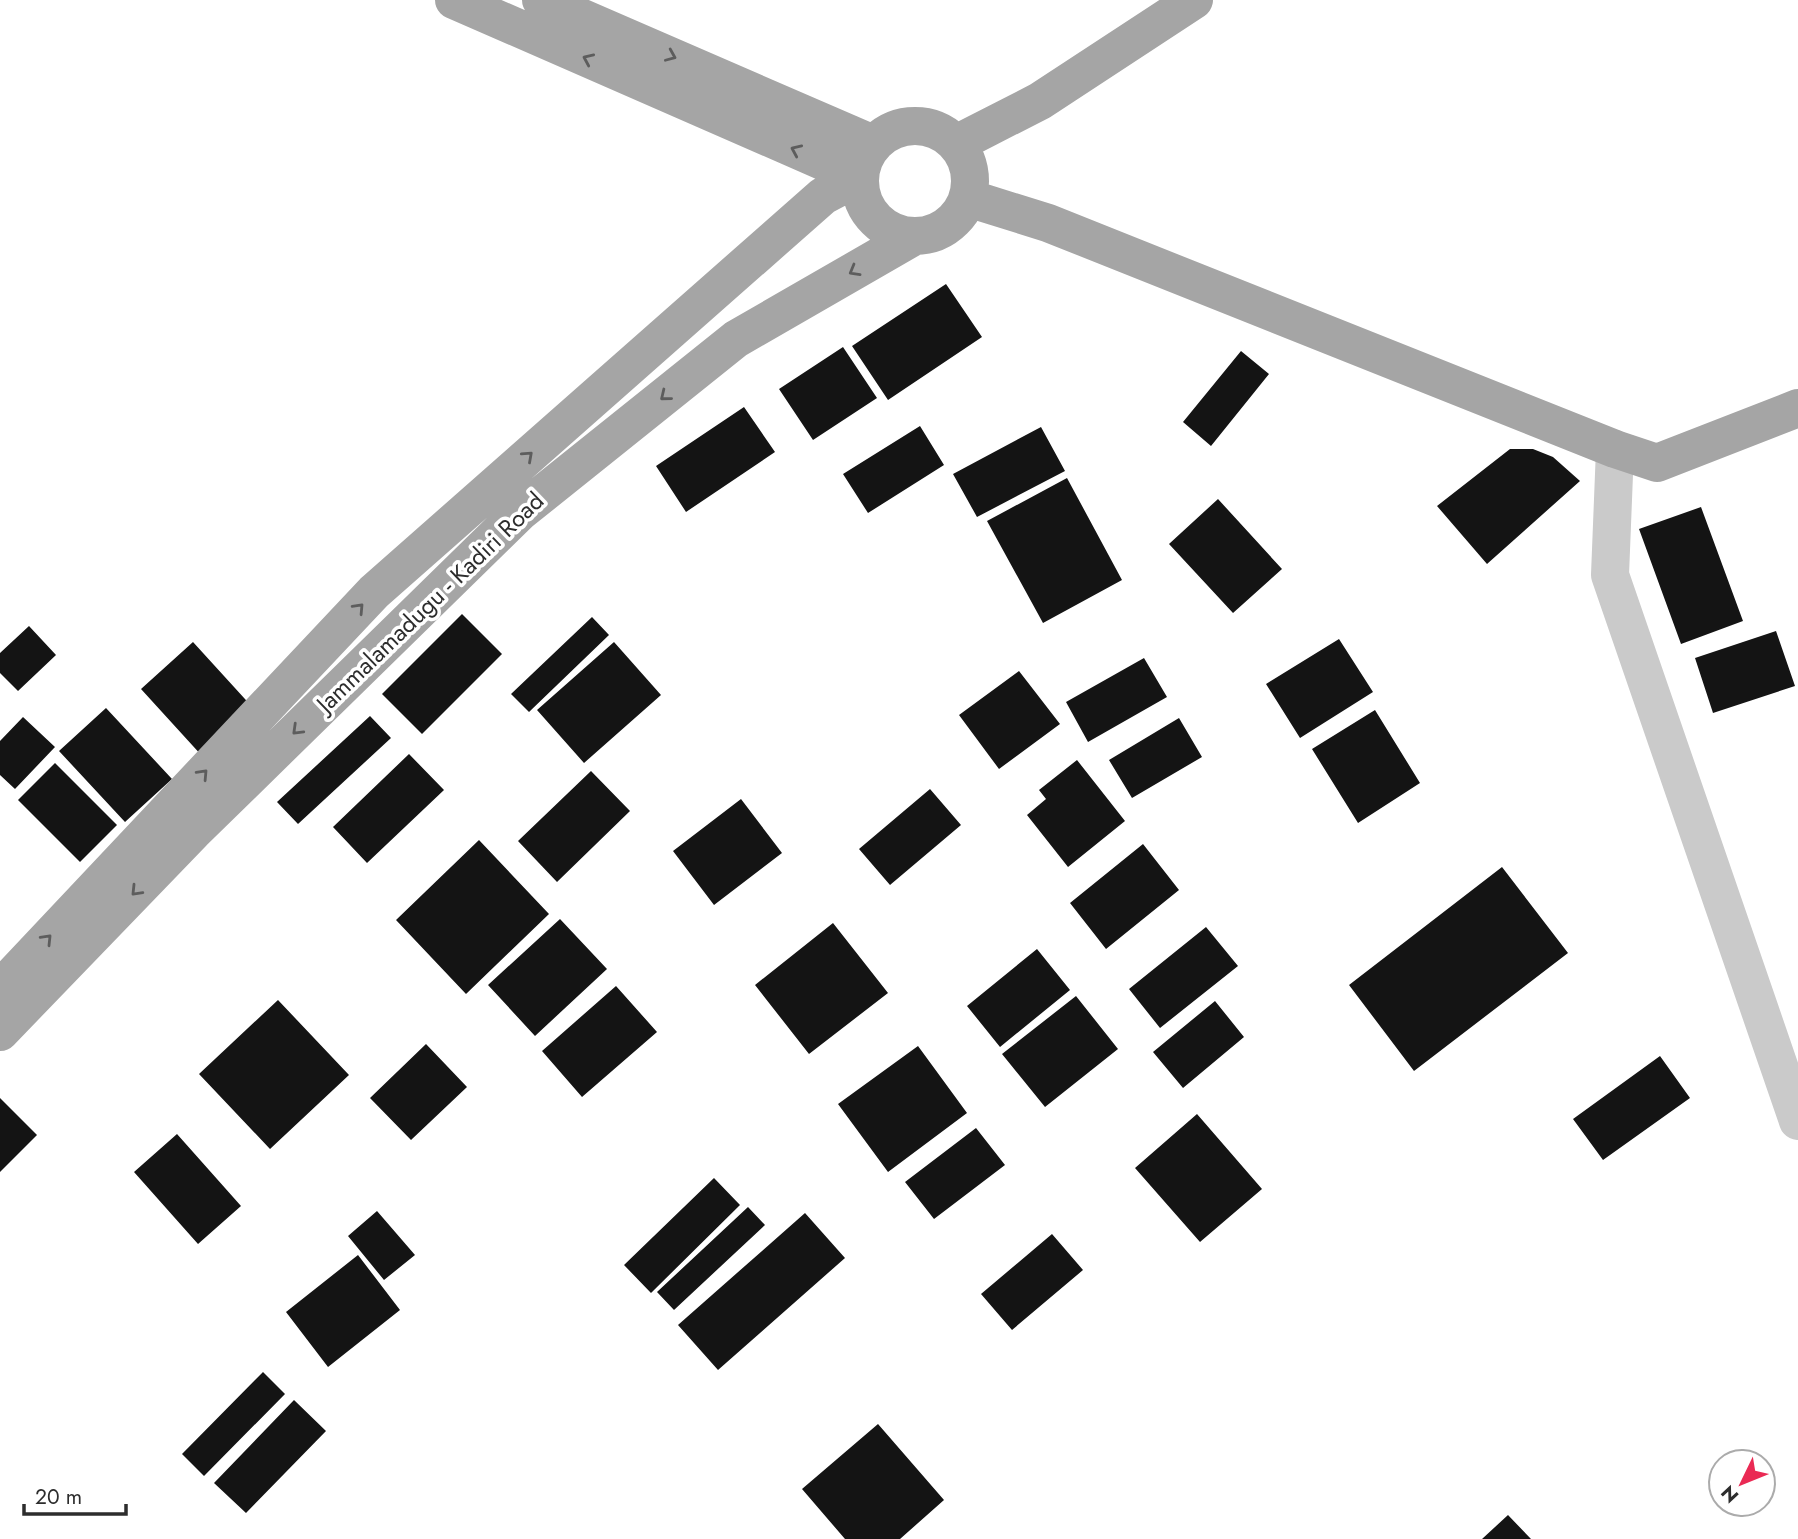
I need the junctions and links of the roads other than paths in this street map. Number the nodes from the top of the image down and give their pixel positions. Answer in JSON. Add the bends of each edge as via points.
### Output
{"nodes":[{"id":1,"x":454,"y":0,"type":"edge"},
{"id":2,"x":541,"y":0,"type":"edge"},
{"id":3,"x":1194,"y":0,"type":"edge"},
{"id":4,"x":956,"y":144,"type":"junction"},
{"id":5,"x":866,"y":160,"type":"junction"},
{"id":6,"x":968,"y":198,"type":"junction"},
{"id":7,"x":913,"y":237,"type":"junction"},
{"id":8,"x":1798,"y":408,"type":"edge"},
{"id":9,"x":1615,"y":449,"type":"junction"},
{"id":10,"x":0,"y":989,"type":"edge"},
{"id":11,"x":0,"y":1032,"type":"edge"},
{"id":12,"x":1798,"y":1121,"type":"edge"}],
"edges":[{"from":5,"to":1,"type":"main road","one_way":true},
{"from":2,"to":5,"type":"main road","one_way":true},
{"from":3,"to":4,"type":"main road","via":[[1040,101]]},
{"from":4,"to":5,"type":"main road","name":"Jammalamadugu - Kadiri Road","via":[[941,132],[904,126],[887,132]]},
{"from":4,"to":6,"type":"main road","via":[[966,160]]},
{"from":5,"to":7,"type":"main road","via":[[861,195],[868,211],[880,225]]},
{"from":10,"to":5,"type":"main road","name":"Jammalamadugu - Kadiri Road","one_way":true,"via":[[374,592]]},
{"from":6,"to":7,"type":"main road","name":"Jammalamadugu - Kadiri Road","via":[[946,227]]},
{"from":6,"to":9,"type":"main road","via":[[1048,223]]},
{"from":7,"to":11,"type":"main road","name":"Jammalamadugu - Kadiri Road","one_way":true,"via":[[736,339],[520,512],[193,832]]},
{"from":8,"to":9,"type":"main road","via":[[1657,463]]},
{"from":9,"to":12,"type":"street","via":[[1610,575]]}]}
